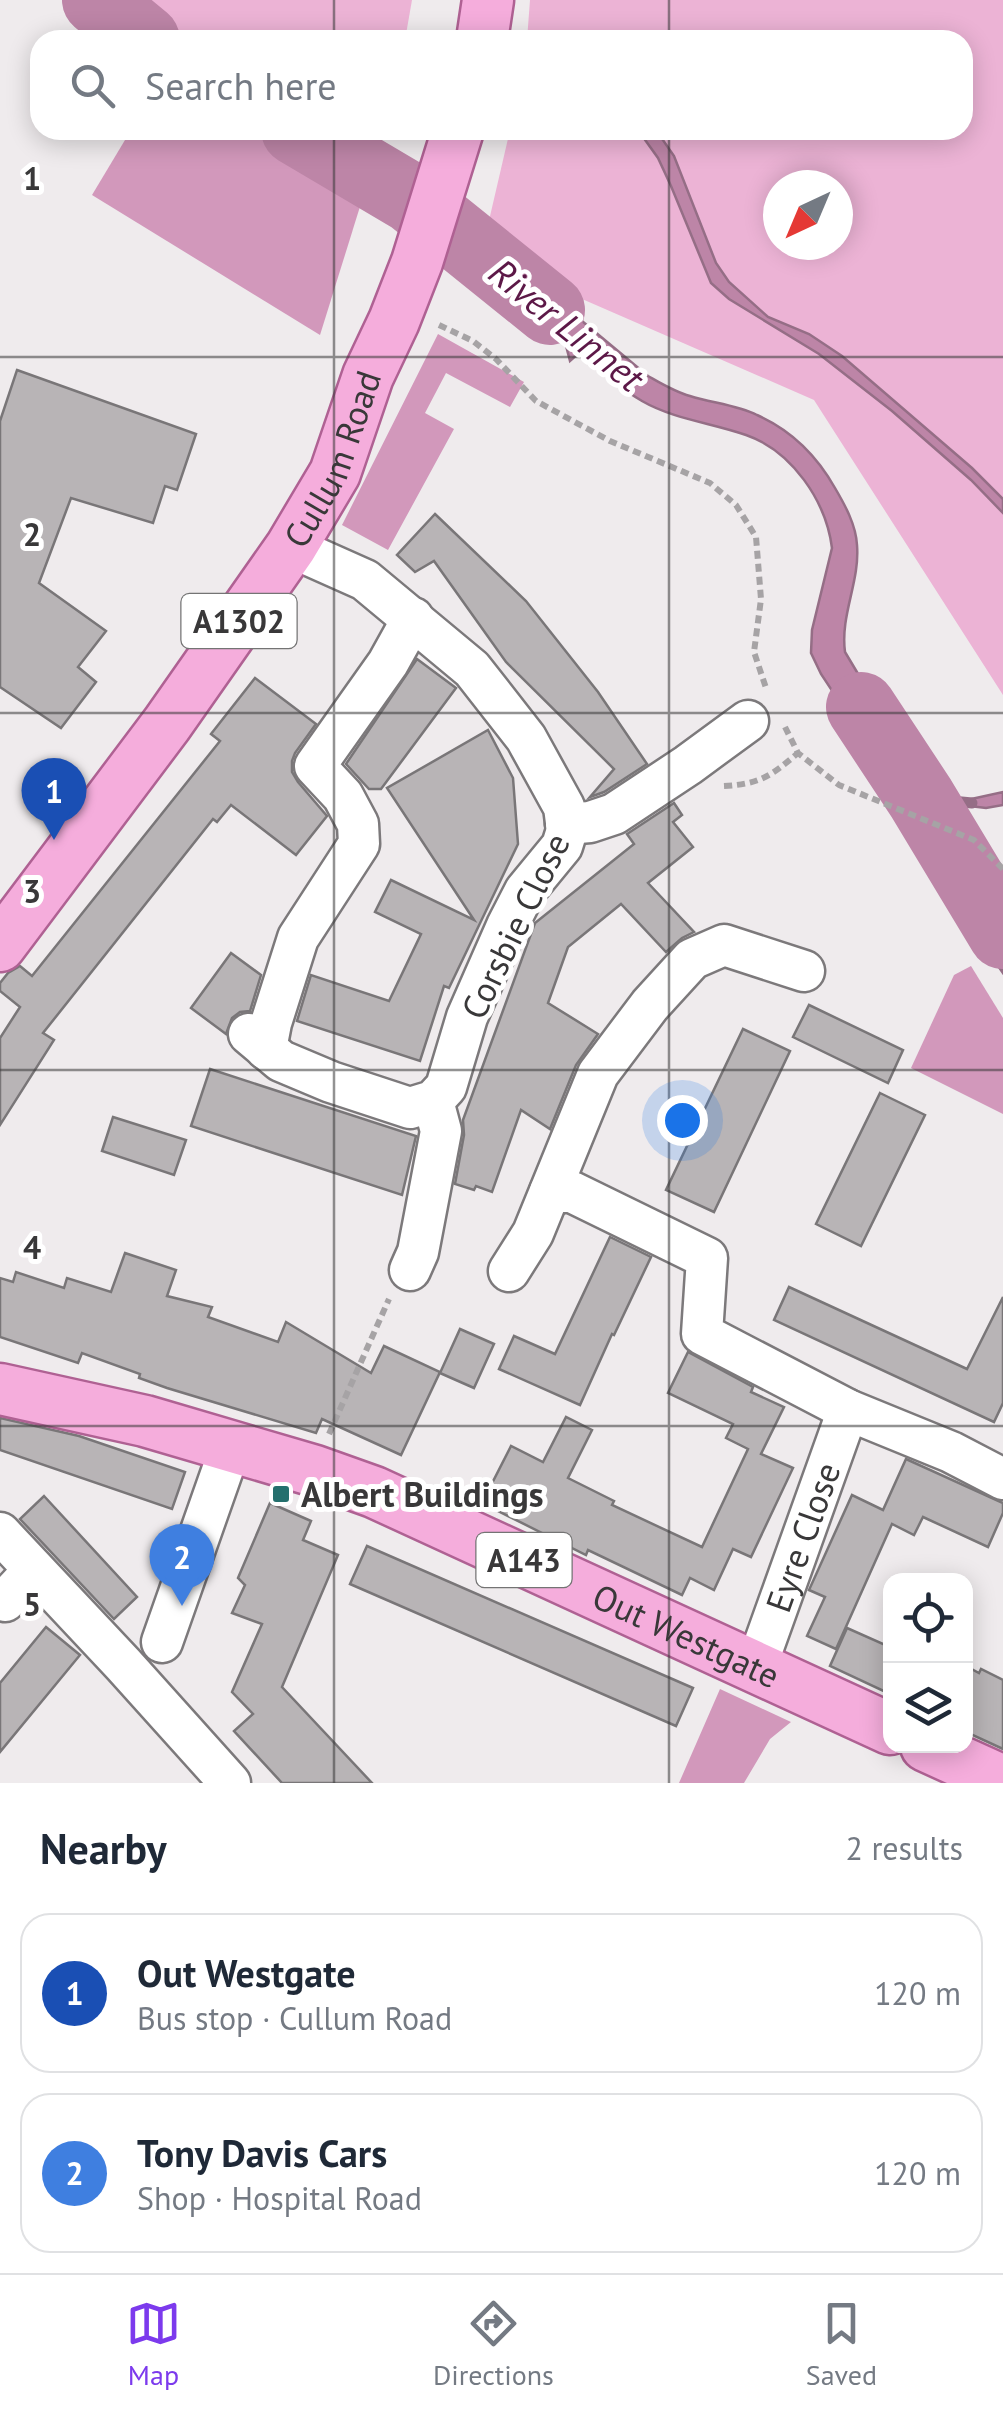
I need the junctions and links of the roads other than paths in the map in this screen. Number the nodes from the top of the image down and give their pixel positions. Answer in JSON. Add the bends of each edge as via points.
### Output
{"nodes":[{"id":1,"x":488,"y":0,"type":"edge"},
{"id":2,"x":484,"y":30,"type":"edge"},
{"id":3,"x":455,"y":140,"type":"edge"},
{"id":4,"x":291,"y":547,"type":"junction"},
{"id":5,"x":413,"y":618,"type":"junction"},
{"id":6,"x":767,"y":713,"type":"road end"},
{"id":7,"x":566,"y":824,"type":"junction"},
{"id":8,"x":7,"y":921,"type":"edge"},
{"id":9,"x":804,"y":971,"type":"dead end"},
{"id":10,"x":433,"y":1101,"type":"junction"},
{"id":11,"x":561,"y":1192,"type":"junction"},
{"id":12,"x":410,"y":1270,"type":"road end"},
{"id":13,"x":509,"y":1271,"type":"dead end"},
{"id":14,"x":0,"y":1363,"type":"edge"},
{"id":15,"x":0,"y":1389,"type":"edge"},
{"id":16,"x":848,"y":1410,"type":"junction"},
{"id":17,"x":146,"y":1421,"type":"junction"},
{"id":18,"x":231,"y":1446,"type":"junction"},
{"id":19,"x":1003,"y":1479,"type":"edge"},
{"id":20,"x":0,"y":1533,"type":"edge"},
{"id":21,"x":34,"y":1570,"type":"junction"},
{"id":22,"x":4,"y":1601,"type":"dead end"},
{"id":23,"x":162,"y":1642,"type":"dead end"},
{"id":24,"x":756,"y":1667,"type":"junction"},
{"id":25,"x":883,"y":1726,"type":"edge"},
{"id":26,"x":941,"y":1753,"type":"edge"},
{"id":27,"x":1003,"y":1781,"type":"edge"},
{"id":28,"x":230,"y":1783,"type":"edge"}],
"edges":[{"from":1,"to":2,"type":"main road"},
{"from":3,"to":4,"type":"main road","name":"Cullum Road","number":"A1302","via":[[417,262],[334,473]]},
{"from":4,"to":5,"type":"street","name":"Corsbie Close","via":[[365,580]]},
{"from":4,"to":8,"type":"main road","name":"Cullum Road","number":"A1302","via":[[168,724]]},
{"from":5,"to":7,"type":"street","name":"Corsbie Close","via":[[472,669],[526,738],[564,807]]},
{"from":5,"to":10,"type":"street","via":[[316,766],[358,824],[359,844],[298,938],[271,1023],[257,1042],[280,1061],[331,1082],[410,1108]]},
{"from":6,"to":7,"type":"street","via":[[614,814]]},
{"from":7,"to":10,"type":"street","name":"Corsbie Close","via":[[562,846],[508,926],[467,1017],[446,1087]]},
{"from":9,"to":11,"type":"street","via":[[724,945],[692,959],[598,1074]]},
{"from":10,"to":12,"type":"street","via":[[441,1131]]},
{"from":11,"to":13,"type":"street"},
{"from":11,"to":16,"type":"street","via":[[707,1258],[702,1334]]},
{"from":14,"to":17,"type":"main road","name":"Out Westgate","number":"A143"},
{"from":15,"to":17,"type":"main road","name":"Out Westgate","number":"A143"},
{"from":16,"to":19,"type":"street"},
{"from":16,"to":24,"type":"street","name":"Eyre Close"},
{"from":17,"to":18,"type":"main road","name":"Out Westgate","number":"A143"},
{"from":18,"to":23,"type":"street"},
{"from":18,"to":24,"type":"main road","name":"Out Westgate","number":"A143","via":[[392,1500]]},
{"from":20,"to":21,"type":"street"},
{"from":21,"to":22,"type":"street"},
{"from":21,"to":28,"type":"street"},
{"from":24,"to":25,"type":"main road","name":"Out Westgate","number":"A143"},
{"from":26,"to":27,"type":"main road"}]}
